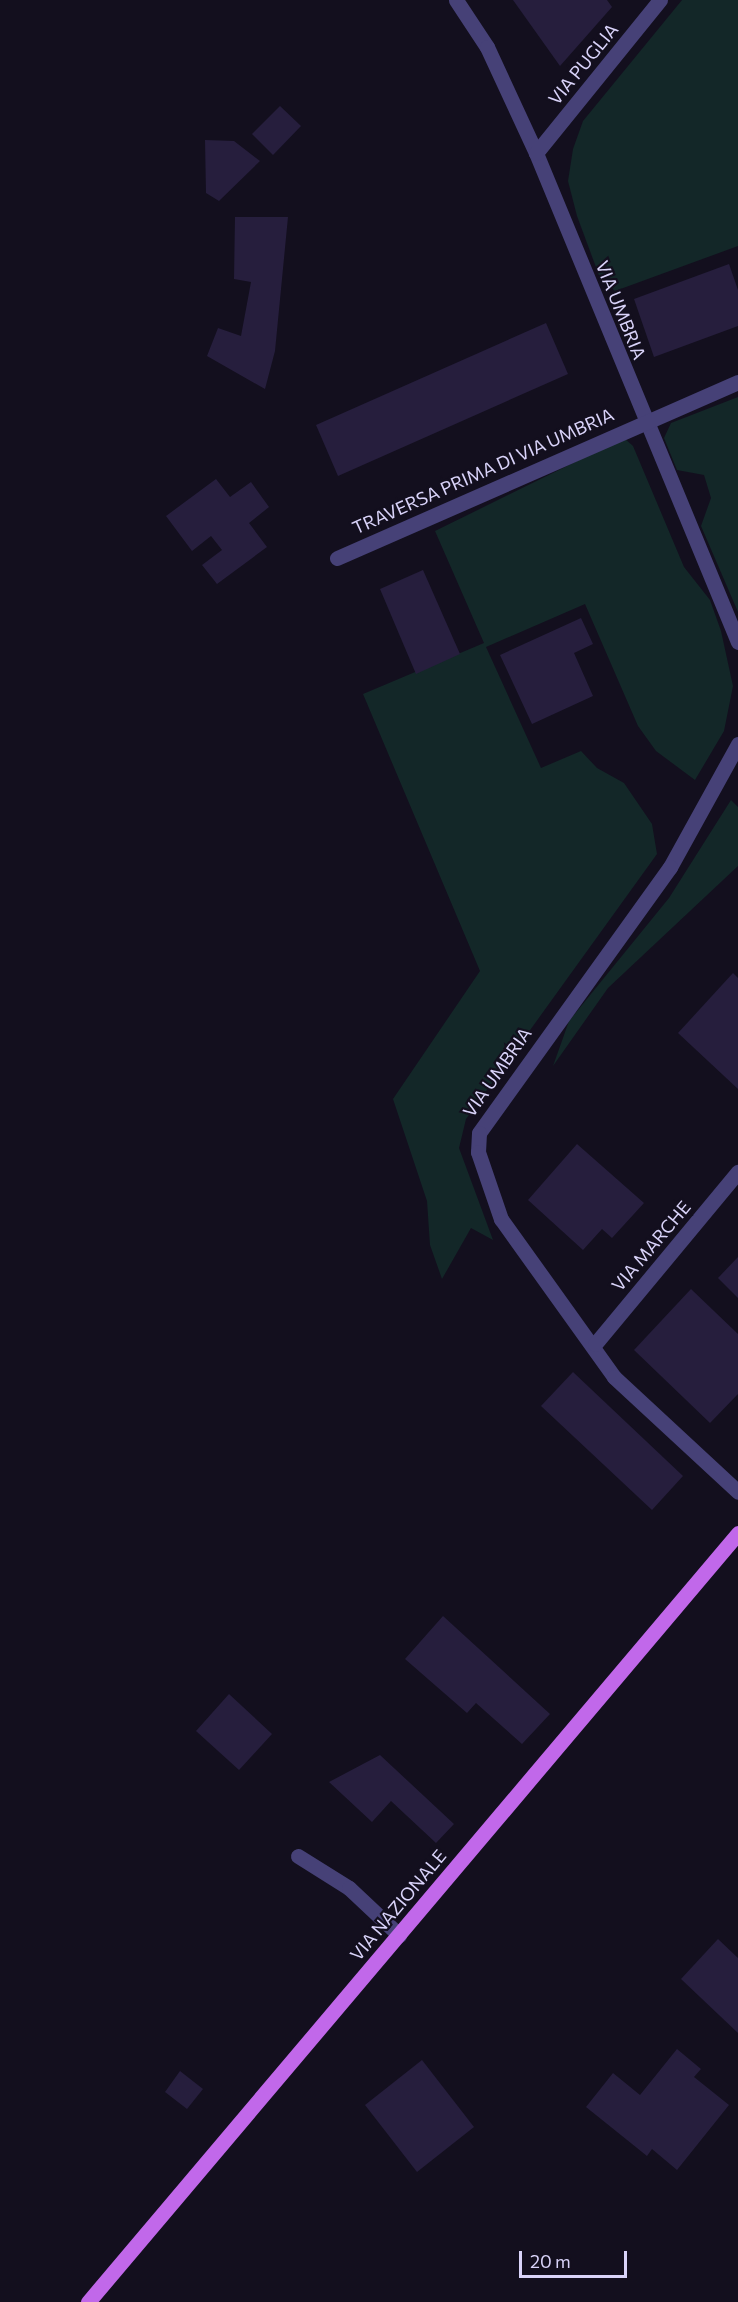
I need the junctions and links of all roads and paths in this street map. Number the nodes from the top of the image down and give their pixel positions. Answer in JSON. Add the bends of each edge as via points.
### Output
{"nodes":[{"id":1,"x":456,"y":0,"type":"edge"},
{"id":2,"x":660,"y":0,"type":"edge"},
{"id":3,"x":536,"y":153,"type":"junction"},
{"id":4,"x":738,"y":382,"type":"edge"},
{"id":5,"x":644,"y":419,"type":"junction"},
{"id":6,"x":337,"y":558,"type":"dead end"},
{"id":7,"x":738,"y":642,"type":"edge"},
{"id":8,"x":738,"y":744,"type":"edge"},
{"id":9,"x":738,"y":1172,"type":"edge"},
{"id":10,"x":595,"y":1344,"type":"junction"},
{"id":11,"x":738,"y":1492,"type":"edge"},
{"id":12,"x":738,"y":1533,"type":"edge"},
{"id":13,"x":298,"y":1856,"type":"dead end"},
{"id":14,"x":399,"y":1935,"type":"junction"},
{"id":15,"x":111,"y":2277,"type":"junction"},
{"id":16,"x":88,"y":2302,"type":"edge"},
{"id":17,"x":103,"y":2302,"type":"edge"}],
"edges":[{"from":1,"to":3,"type":"street","name":"VIA UMBRIA","via":[[487,47]]},
{"from":2,"to":3,"type":"street","name":"VIA PUGLIA"},
{"from":3,"to":5,"type":"street","name":"VIA UMBRIA"},
{"from":4,"to":5,"type":"street","name":"TRAVERSA PRIMA DI VIA UMBRIA"},
{"from":5,"to":6,"type":"street","name":"TRAVERSA PRIMA DI VIA UMBRIA"},
{"from":5,"to":7,"type":"street","name":"VIA UMBRIA"},
{"from":8,"to":10,"type":"street","name":"VIA UMBRIA","via":[[670,867],[478,1133],[478,1152],[501,1219]]},
{"from":9,"to":10,"type":"street","name":"VIA MARCHE"},
{"from":10,"to":11,"type":"street","name":"VIA UMBRIA","via":[[614,1377]]},
{"from":12,"to":14,"type":"main road","name":"VIA NAZIONALE"},
{"from":13,"to":14,"type":"street","via":[[349,1888]]},
{"from":14,"to":15,"type":"main road","name":"VIA NAZIONALE"},
{"from":15,"to":16,"type":"main road","name":"VIA NAZIONALE"},
{"from":15,"to":17,"type":"main road"}]}
